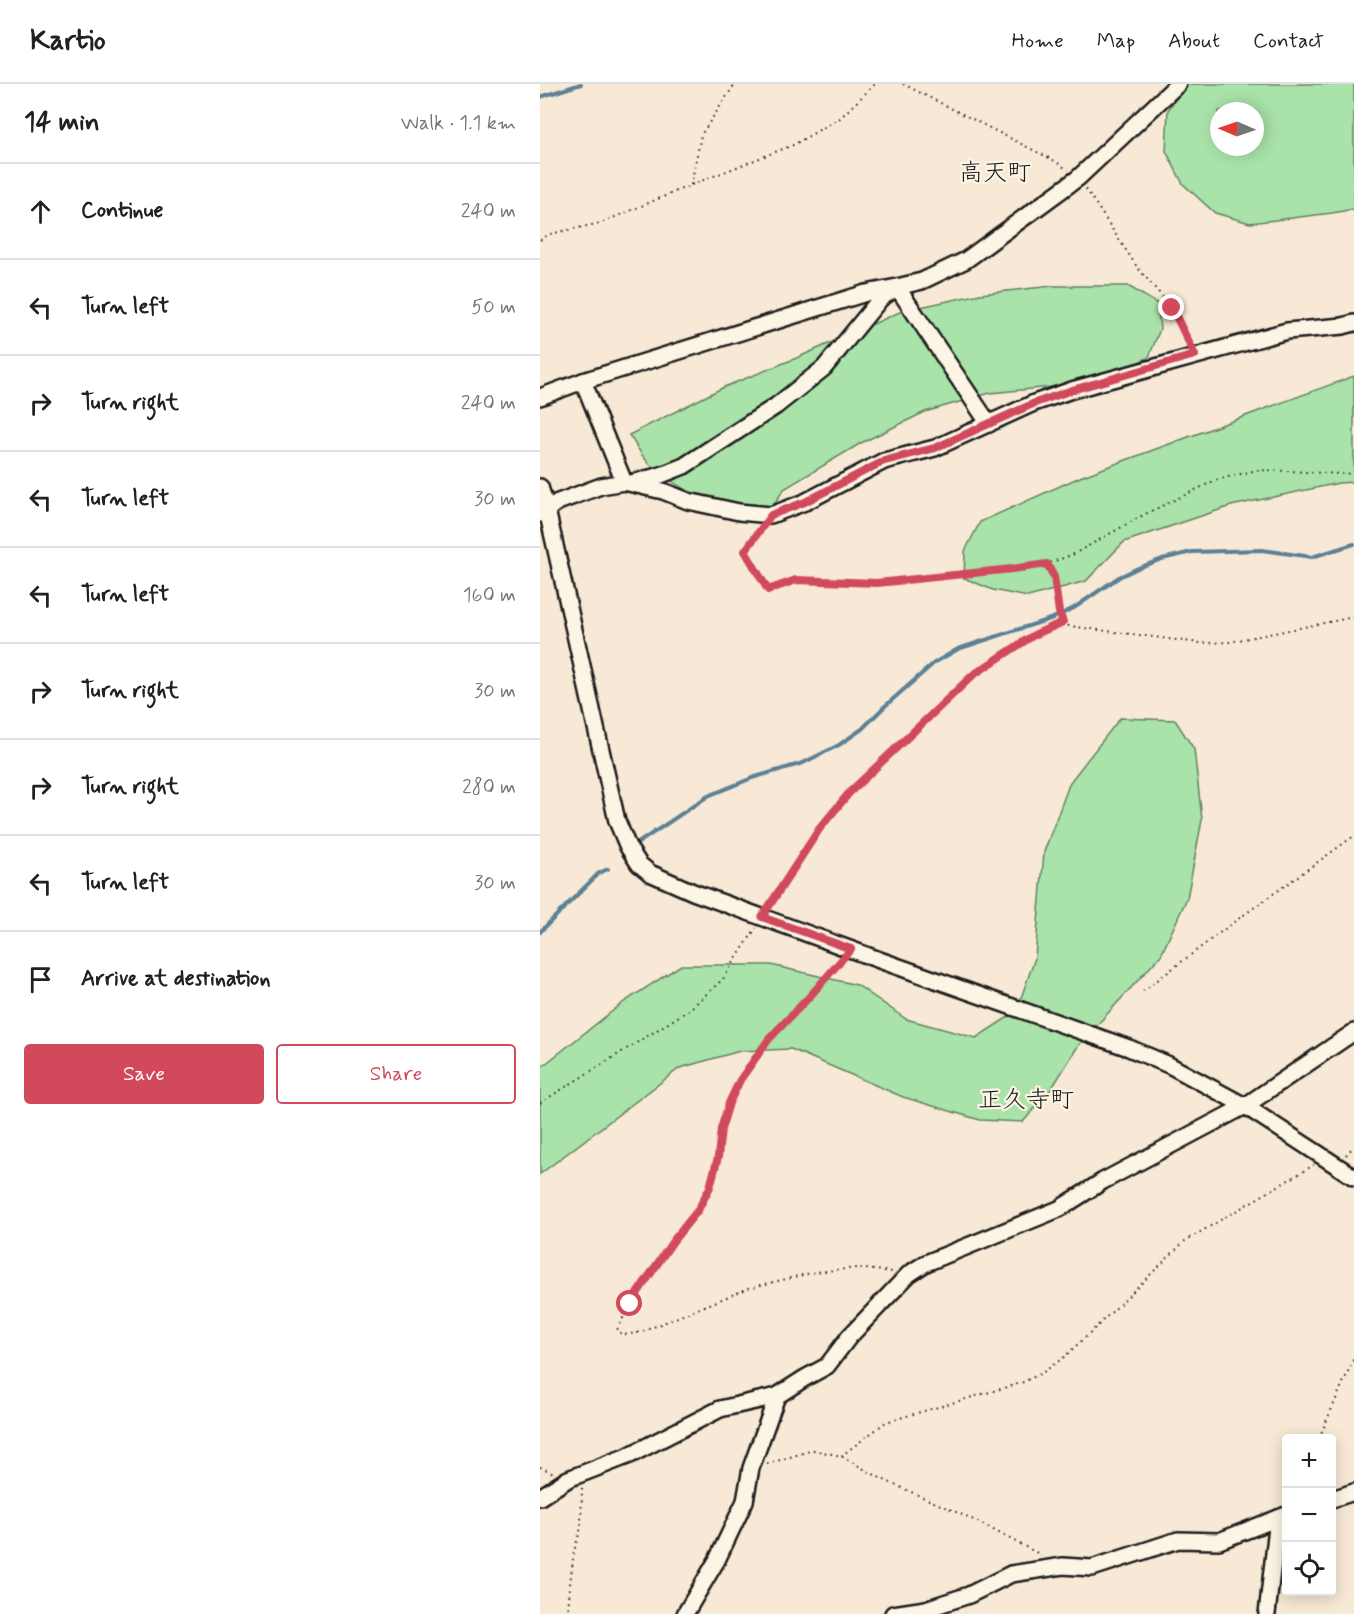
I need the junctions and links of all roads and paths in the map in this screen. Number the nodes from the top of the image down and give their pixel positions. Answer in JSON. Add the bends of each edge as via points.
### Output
{"nodes":[{"id":1,"x":735,"y":84,"type":"edge"},
{"id":2,"x":875,"y":84,"type":"edge"},
{"id":3,"x":903,"y":84,"type":"edge"},
{"id":4,"x":1178,"y":84,"type":"edge"},
{"id":5,"x":1078,"y":178,"type":"junction"},
{"id":6,"x":691,"y":185,"type":"junction"},
{"id":7,"x":540,"y":240,"type":"edge"},
{"id":8,"x":897,"y":287,"type":"junction"},
{"id":9,"x":1354,"y":322,"type":"edge"},
{"id":10,"x":1195,"y":355,"type":"junction"},
{"id":11,"x":583,"y":381,"type":"junction"},
{"id":12,"x":540,"y":397,"type":"edge"},
{"id":13,"x":989,"y":424,"type":"junction"},
{"id":14,"x":1354,"y":473,"type":"edge"},
{"id":15,"x":628,"y":483,"type":"junction"},
{"id":16,"x":540,"y":488,"type":"edge"},
{"id":17,"x":544,"y":512,"type":"edge"},
{"id":18,"x":771,"y":515,"type":"junction"},
{"id":19,"x":1047,"y":564,"type":"junction"},
{"id":20,"x":1354,"y":617,"type":"edge"},
{"id":21,"x":1063,"y":621,"type":"junction"},
{"id":22,"x":1354,"y":836,"type":"edge"},
{"id":23,"x":762,"y":917,"type":"junction"},
{"id":24,"x":851,"y":949,"type":"junction"},
{"id":25,"x":1143,"y":991,"type":"dead end"},
{"id":26,"x":1354,"y":1032,"type":"edge"},
{"id":27,"x":540,"y":1103,"type":"edge"},
{"id":28,"x":1245,"y":1106,"type":"junction"},
{"id":29,"x":1325,"y":1159,"type":"junction"},
{"id":30,"x":1354,"y":1177,"type":"edge"},
{"id":31,"x":909,"y":1274,"type":"junction"},
{"id":32,"x":1354,"y":1358,"type":"edge"},
{"id":33,"x":777,"y":1396,"type":"junction"},
{"id":34,"x":1321,"y":1434,"type":"edge"},
{"id":35,"x":841,"y":1456,"type":"junction"},
{"id":36,"x":751,"y":1468,"type":"junction"},
{"id":37,"x":580,"y":1474,"type":"junction"},
{"id":38,"x":1354,"y":1492,"type":"edge"},
{"id":39,"x":540,"y":1497,"type":"edge"},
{"id":40,"x":1336,"y":1498,"type":"edge"},
{"id":41,"x":1282,"y":1517,"type":"edge"},
{"id":42,"x":1043,"y":1556,"type":"dead end"},
{"id":43,"x":568,"y":1614,"type":"edge"},
{"id":44,"x":685,"y":1614,"type":"edge"},
{"id":45,"x":893,"y":1614,"type":"edge"},
{"id":46,"x":1267,"y":1614,"type":"edge"}],
"edges":[{"from":1,"to":6,"type":"path","via":[[701,135]]},
{"from":2,"to":6,"type":"path","via":[[840,118],[793,145]]},
{"from":3,"to":5,"type":"path","via":[[1055,161]]},
{"from":4,"to":5,"type":"street"},
{"from":5,"to":8,"type":"street","via":[[966,260],[922,281]]},
{"from":5,"to":10,"type":"path","via":[[1137,267],[1172,308]]},
{"from":6,"to":7,"type":"path","via":[[601,223],[550,234]]},
{"from":8,"to":11,"type":"street","via":[[866,293]]},
{"from":8,"to":13,"type":"street"},
{"from":8,"to":15,"type":"street","via":[[881,298],[824,368],[776,406],[684,466]]},
{"from":9,"to":10,"type":"street","via":[[1287,331]]},
{"from":10,"to":13,"type":"street","via":[[1072,390]]},
{"from":11,"to":12,"type":"street"},
{"from":11,"to":15,"type":"street"},
{"from":13,"to":18,"type":"street","via":[[935,448],[884,461]]},
{"from":14,"to":19,"type":"path","via":[[1257,470],[1216,480],[1074,554]]},
{"from":15,"to":17,"type":"street","via":[[601,486],[558,502]]},
{"from":15,"to":18,"type":"street","via":[[688,501]]},
{"from":16,"to":17,"type":"street"},
{"from":17,"to":23,"type":"street","via":[[617,821],[628,847],[650,873]]},
{"from":18,"to":19,"type":"path","via":[[745,551],[768,590],[796,580],[877,583]]},
{"from":19,"to":21,"type":"path","via":[[1054,577]]},
{"from":20,"to":21,"type":"path","via":[[1229,642],[1200,643],[1100,631],[1069,626]]},
{"from":21,"to":23,"type":"path","via":[[973,675],[858,784],[820,828]]},
{"from":22,"to":25,"type":"path"},
{"from":23,"to":24,"type":"street"},
{"from":23,"to":27,"type":"path","via":[[723,979],[689,1010]]},
{"from":24,"to":28,"type":"street","via":[[1129,1048]]},
{"from":24,"to":31,"type":"path","via":[[769,1039],[740,1080],[721,1129],[710,1187],[616,1330],[623,1335],[641,1332],[749,1288],[815,1272],[856,1268]]},
{"from":26,"to":28,"type":"street"},
{"from":28,"to":29,"type":"street"},
{"from":28,"to":31,"type":"street","via":[[1103,1181],[1059,1209],[926,1263]]},
{"from":29,"to":30,"type":"street"},
{"from":29,"to":35,"type":"path","via":[[1185,1241],[1090,1334],[1042,1372],[1021,1383],[886,1422]]},
{"from":31,"to":33,"type":"street","via":[[849,1336],[827,1366]]},
{"from":32,"to":34,"type":"path"},
{"from":33,"to":36,"type":"street"},
{"from":33,"to":37,"type":"street","via":[[720,1409],[630,1455]]},
{"from":35,"to":36,"type":"path","via":[[813,1450]]},
{"from":35,"to":42,"type":"path"},
{"from":36,"to":44,"type":"street","via":[[745,1501]]},
{"from":37,"to":39,"type":"street"},
{"from":37,"to":43,"type":"path","via":[[581,1528],[574,1551]]},
{"from":38,"to":40,"type":"street"},
{"from":41,"to":45,"type":"street","via":[[1219,1541],[1178,1540],[1092,1568],[1063,1566],[1011,1574],[926,1610]]},
{"from":41,"to":46,"type":"street"}]}
